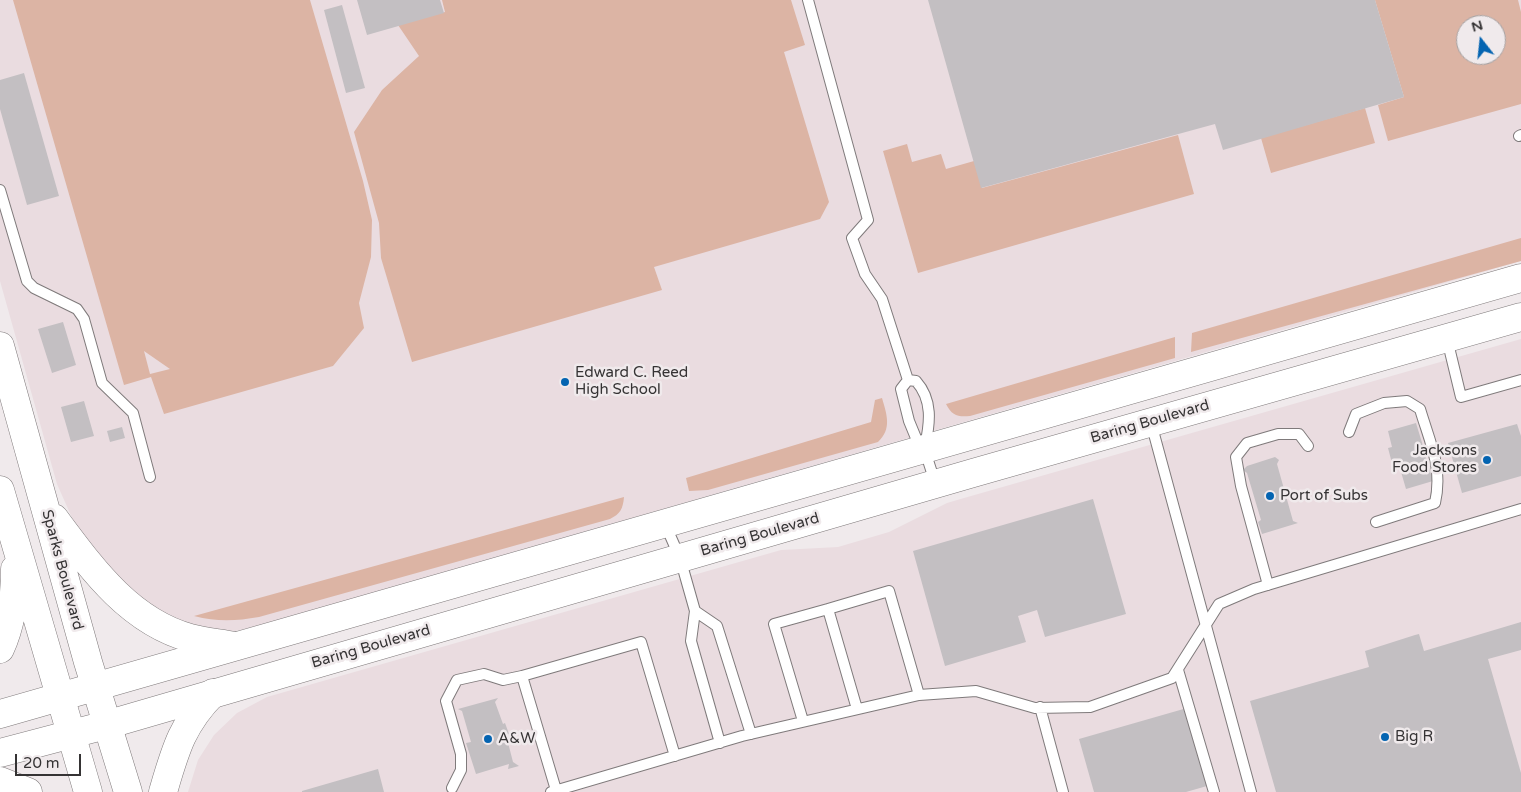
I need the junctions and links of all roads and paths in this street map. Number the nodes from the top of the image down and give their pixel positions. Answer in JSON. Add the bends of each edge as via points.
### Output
{"nodes":[{"id":1,"x":808,"y":0,"type":"edge"},
{"id":2,"x":0,"y":190,"type":"edge"},
{"id":3,"x":1521,"y":278,"type":"edge"},
{"id":4,"x":1521,"y":317,"type":"edge"},
{"id":5,"x":1447,"y":338,"type":"junction"},
{"id":6,"x":0,"y":346,"type":"edge"},
{"id":7,"x":908,"y":380,"type":"junction"},
{"id":8,"x":1521,"y":380,"type":"edge"},
{"id":9,"x":1150,"y":422,"type":"junction"},
{"id":10,"x":1349,"y":432,"type":"dead end"},
{"id":11,"x":1308,"y":446,"type":"dead end"},
{"id":12,"x":924,"y":448,"type":"junction"},
{"id":13,"x":150,"y":477,"type":"dead end"},
{"id":14,"x":936,"y":484,"type":"junction"},
{"id":15,"x":0,"y":490,"type":"edge"},
{"id":16,"x":45,"y":506,"type":"junction"},
{"id":17,"x":1521,"y":509,"type":"edge"},
{"id":18,"x":1376,"y":522,"type":"dead end"},
{"id":19,"x":664,"y":523,"type":"junction"},
{"id":20,"x":15,"y":545,"type":"junction"},
{"id":21,"x":680,"y":558,"type":"junction"},
{"id":22,"x":1268,"y":585,"type":"junction"},
{"id":23,"x":828,"y":609,"type":"junction"},
{"id":24,"x":695,"y":611,"type":"junction"},
{"id":25,"x":1206,"y":626,"type":"junction"},
{"id":26,"x":235,"y":646,"type":"junction"},
{"id":27,"x":0,"y":649,"type":"edge"},
{"id":28,"x":1178,"y":670,"type":"junction"},
{"id":29,"x":522,"y":676,"type":"junction"},
{"id":30,"x":95,"y":686,"type":"junction"},
{"id":31,"x":213,"y":693,"type":"junction"},
{"id":32,"x":919,"y":694,"type":"junction"},
{"id":33,"x":60,"y":696,"type":"junction"},
{"id":34,"x":1040,"y":707,"type":"junction"},
{"id":35,"x":857,"y":709,"type":"junction"},
{"id":36,"x":0,"y":714,"type":"edge"},
{"id":37,"x":803,"y":722,"type":"junction"},
{"id":38,"x":106,"y":725,"type":"junction"},
{"id":39,"x":71,"y":734,"type":"junction"},
{"id":40,"x":751,"y":734,"type":"junction"},
{"id":41,"x":720,"y":743,"type":"junction"},
{"id":42,"x":0,"y":753,"type":"edge"},
{"id":43,"x":676,"y":756,"type":"junction"},
{"id":44,"x":0,"y":781,"type":"edge"},
{"id":45,"x":452,"y":788,"type":"dead end"},
{"id":46,"x":553,"y":791,"type":"edge"},
{"id":47,"x":28,"y":792,"type":"edge"},
{"id":48,"x":88,"y":792,"type":"edge"},
{"id":49,"x":128,"y":792,"type":"edge"},
{"id":50,"x":163,"y":792,"type":"edge"},
{"id":51,"x":1064,"y":792,"type":"edge"},
{"id":52,"x":1214,"y":792,"type":"edge"},
{"id":53,"x":1251,"y":792,"type":"edge"}],
"edges":[{"from":1,"to":7,"type":"lane","via":[[868,220],[852,238],[865,274],[882,299]]},
{"from":2,"to":13,"type":"lane","via":[[27,281],[34,288],[77,309],[84,319],[102,383],[133,414]]},
{"from":3,"to":12,"type":"main road"},
{"from":4,"to":5,"type":"main road","name":"Baring Boulevard"},
{"from":5,"to":8,"type":"lane","via":[[1461,397]]},
{"from":5,"to":9,"type":"main road","name":"Baring Boulevard"},
{"from":6,"to":16,"type":"main road","name":"Sparks Boulevard"},
{"from":7,"to":12,"type":"lane","via":[[902,389],[902,397],[914,432]]},
{"from":7,"to":12,"type":"lane","via":[[916,381],[922,388],[930,412]]},
{"from":9,"to":14,"type":"main road","name":"Baring Boulevard"},
{"from":9,"to":25,"type":"lane"},
{"from":10,"to":18,"type":"lane","via":[[1356,414],[1384,403],[1407,401],[1420,409],[1437,466],[1439,484],[1435,503]]},
{"from":11,"to":22,"type":"lane","via":[[1299,434],[1278,434],[1247,443],[1236,457]]},
{"from":12,"to":14,"type":"lane"},
{"from":12,"to":19,"type":"main road"},
{"from":14,"to":21,"type":"main road","name":"Baring Boulevard"},
{"from":15,"to":20,"type":"main road"},
{"from":16,"to":26,"type":"main road","via":[[87,561],[129,606],[155,624],[189,638]]},
{"from":16,"to":30,"type":"main road","name":"Sparks Boulevard"},
{"from":17,"to":22,"type":"lane"},
{"from":19,"to":21,"type":"lane"},
{"from":19,"to":26,"type":"main road"},
{"from":20,"to":27,"type":"main road","via":[[15,593],[9,629]]},
{"from":20,"to":33,"type":"main road"},
{"from":21,"to":24,"type":"lane"},
{"from":21,"to":31,"type":"main road","name":"Baring Boulevard"},
{"from":22,"to":25,"type":"lane","via":[[1219,604]]},
{"from":23,"to":32,"type":"lane","via":[[889,591]]},
{"from":23,"to":35,"type":"lane"},
{"from":23,"to":37,"type":"lane","via":[[774,624]]},
{"from":24,"to":40,"type":"lane","via":[[717,626]]},
{"from":24,"to":41,"type":"lane","via":[[691,641]]},
{"from":25,"to":28,"type":"lane"},
{"from":25,"to":53,"type":"lane"},
{"from":26,"to":30,"type":"main road"},
{"from":28,"to":34,"type":"lane","via":[[1172,678],[1090,707]]},
{"from":28,"to":52,"type":"lane"},
{"from":29,"to":43,"type":"lane","via":[[641,642]]},
{"from":29,"to":45,"type":"lane","via":[[503,680],[484,674],[457,680],[446,701],[461,754],[460,770]]},
{"from":29,"to":46,"type":"lane"},
{"from":30,"to":33,"type":"main road"},
{"from":30,"to":38,"type":"main road","name":"Sparks Boulevard"},
{"from":31,"to":38,"type":"main road","name":"Baring Boulevard"},
{"from":31,"to":50,"type":"main road","via":[[195,711],[186,726]]},
{"from":32,"to":34,"type":"lane","via":[[976,691]]},
{"from":32,"to":35,"type":"lane"},
{"from":33,"to":36,"type":"main road"},
{"from":33,"to":39,"type":"main road"},
{"from":34,"to":51,"type":"lane"},
{"from":35,"to":37,"type":"lane"},
{"from":37,"to":40,"type":"lane"},
{"from":38,"to":39,"type":"main road","name":"Baring Boulevard"},
{"from":38,"to":49,"type":"main road","name":"Sparks Boulevard"},
{"from":39,"to":42,"type":"main road","name":"Baring Boulevard"},
{"from":39,"to":48,"type":"main road"},
{"from":40,"to":41,"type":"lane"},
{"from":41,"to":43,"type":"lane"},
{"from":43,"to":46,"type":"lane"},
{"from":44,"to":47,"type":"main road"}]}
